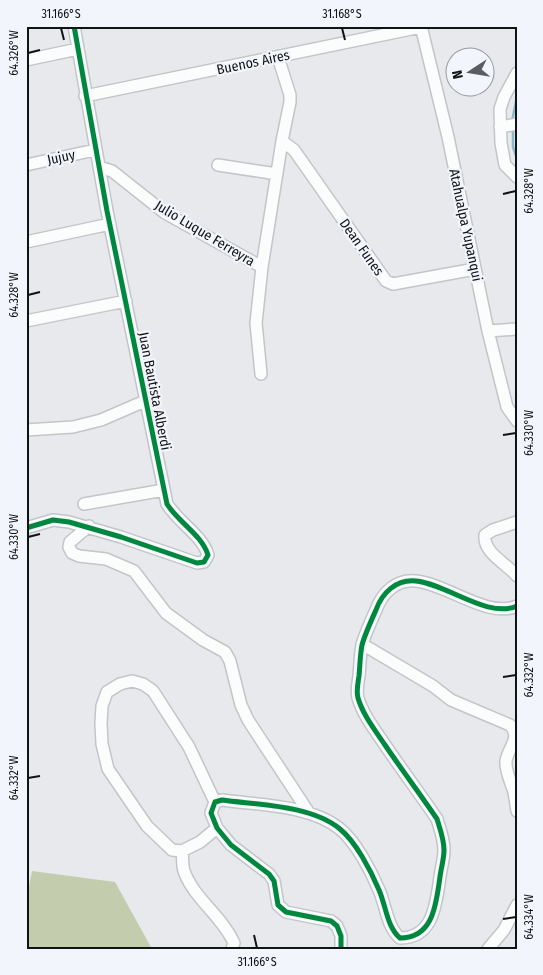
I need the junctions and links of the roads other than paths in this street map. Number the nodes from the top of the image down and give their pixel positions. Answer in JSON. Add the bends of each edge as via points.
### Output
{"nodes":[{"id":1,"x":74,"y":26,"type":"edge"},
{"id":2,"x":421,"y":27,"type":"edge"},
{"id":3,"x":78,"y":49,"type":"junction"},
{"id":4,"x":278,"y":57,"type":"junction"},
{"id":5,"x":26,"y":60,"type":"edge"},
{"id":6,"x":517,"y":73,"type":"edge"},
{"id":7,"x":85,"y":96,"type":"junction"},
{"id":8,"x":517,"y":124,"type":"edge"},
{"id":9,"x":500,"y":127,"type":"junction"},
{"id":10,"x":282,"y":141,"type":"junction"},
{"id":11,"x":96,"y":150,"type":"junction"},
{"id":12,"x":26,"y":165,"type":"edge"},
{"id":13,"x":218,"y":165,"type":"dead end"},
{"id":14,"x":99,"y":167,"type":"junction"},
{"id":15,"x":277,"y":174,"type":"junction"},
{"id":16,"x":517,"y":177,"type":"edge"},
{"id":17,"x":110,"y":224,"type":"junction"},
{"id":18,"x":26,"y":242,"type":"edge"},
{"id":19,"x":262,"y":267,"type":"junction"},
{"id":20,"x":475,"y":269,"type":"junction"},
{"id":21,"x":126,"y":301,"type":"junction"},
{"id":22,"x":26,"y":321,"type":"edge"},
{"id":23,"x":517,"y":328,"type":"edge"},
{"id":24,"x":488,"y":331,"type":"junction"},
{"id":25,"x":261,"y":374,"type":"dead end"},
{"id":26,"x":145,"y":401,"type":"junction"},
{"id":27,"x":516,"y":420,"type":"edge"},
{"id":28,"x":26,"y":430,"type":"edge"},
{"id":29,"x":164,"y":490,"type":"junction"},
{"id":30,"x":84,"y":504,"type":"dead end"},
{"id":31,"x":517,"y":522,"type":"edge"},
{"id":32,"x":89,"y":526,"type":"junction"},
{"id":33,"x":26,"y":528,"type":"edge"},
{"id":34,"x":517,"y":576,"type":"edge"},
{"id":35,"x":517,"y":606,"type":"edge"},
{"id":36,"x":362,"y":644,"type":"junction"},
{"id":37,"x":215,"y":802,"type":"junction"},
{"id":38,"x":517,"y":811,"type":"edge"},
{"id":39,"x":309,"y":814,"type":"junction"},
{"id":40,"x":217,"y":828,"type":"junction"},
{"id":41,"x":182,"y":851,"type":"junction"},
{"id":42,"x":515,"y":913,"type":"edge"},
{"id":43,"x":232,"y":949,"type":"edge"},
{"id":44,"x":341,"y":949,"type":"edge"},
{"id":45,"x":488,"y":949,"type":"edge"}],
"edges":[{"from":1,"to":3,"type":"street","name":"Juan Bautista Alberdi"},
{"from":2,"to":4,"type":"street","name":"Buenos Aires"},
{"from":2,"to":20,"type":"street","name":"Atahualpa Yupanqui"},
{"from":3,"to":5,"type":"street"},
{"from":3,"to":7,"type":"street","name":"Juan Bautista Alberdi"},
{"from":4,"to":7,"type":"street","name":"Buenos Aires"},
{"from":4,"to":10,"type":"street","via":[[290,94]]},
{"from":6,"to":9,"type":"street","via":[[500,109]]},
{"from":7,"to":11,"type":"street","name":"Juan Bautista Alberdi"},
{"from":8,"to":9,"type":"street"},
{"from":9,"to":16,"type":"street","via":[[505,165]]},
{"from":10,"to":15,"type":"street"},
{"from":10,"to":20,"type":"street","name":"Dean Funes","via":[[294,150],[386,281],[393,284]]},
{"from":11,"to":12,"type":"street","name":"Jujuy"},
{"from":11,"to":14,"type":"street","name":"Juan Bautista Alberdi"},
{"from":13,"to":15,"type":"street"},
{"from":14,"to":17,"type":"street","name":"Juan Bautista Alberdi"},
{"from":14,"to":19,"type":"street","name":"Julio Luque Ferreyra","via":[[112,171],[165,213]]},
{"from":15,"to":19,"type":"street"},
{"from":17,"to":18,"type":"street"},
{"from":17,"to":21,"type":"street","name":"Juan Bautista Alberdi"},
{"from":19,"to":25,"type":"street","via":[[256,323]]},
{"from":20,"to":24,"type":"street","name":"Atahualpa Yupanqui"},
{"from":21,"to":22,"type":"street"},
{"from":21,"to":26,"type":"street","name":"Juan Bautista Alberdi"},
{"from":23,"to":24,"type":"street"},
{"from":24,"to":27,"type":"street","name":"Atahualpa Yupanqui","via":[[507,407]]},
{"from":26,"to":28,"type":"street","via":[[101,420],[73,427]]},
{"from":26,"to":29,"type":"street","name":"Juan Bautista Alberdi"},
{"from":29,"to":30,"type":"street"},
{"from":29,"to":32,"type":"street","name":"Juan Bautista Alberdi","via":[[172,513],[205,547],[208,555],[204,562],[183,559]]},
{"from":31,"to":34,"type":"street","via":[[493,530],[485,535],[484,542]]},
{"from":32,"to":33,"type":"street","name":"Juan Bautista Alberdi","via":[[53,520]]},
{"from":32,"to":39,"type":"street","via":[[70,542],[72,553],[106,559],[134,571],[166,613],[224,652],[230,661],[248,720]]},
{"from":35,"to":36,"type":"street","via":[[486,606],[444,588],[408,581],[387,591],[379,602]]},
{"from":36,"to":38,"type":"street","via":[[451,700],[514,729],[515,737],[506,768]]},
{"from":36,"to":39,"type":"street","via":[[358,698],[370,723],[437,820],[442,834],[444,850],[435,909],[419,934],[400,938],[394,932],[379,889],[349,838],[339,828]]},
{"from":37,"to":39,"type":"street","via":[[222,800],[278,807]]},
{"from":37,"to":40,"type":"street","via":[[211,814]]},
{"from":37,"to":41,"type":"street","via":[[189,747],[153,691],[132,681],[107,692],[101,723],[108,769],[147,826],[172,850]]},
{"from":40,"to":41,"type":"street"},
{"from":40,"to":44,"type":"street","via":[[231,845],[269,874],[274,881],[278,905],[286,912],[331,921],[338,926]]},
{"from":41,"to":43,"type":"street","via":[[184,870],[197,893],[229,932],[234,943]]},
{"from":42,"to":45,"type":"street"}]}
